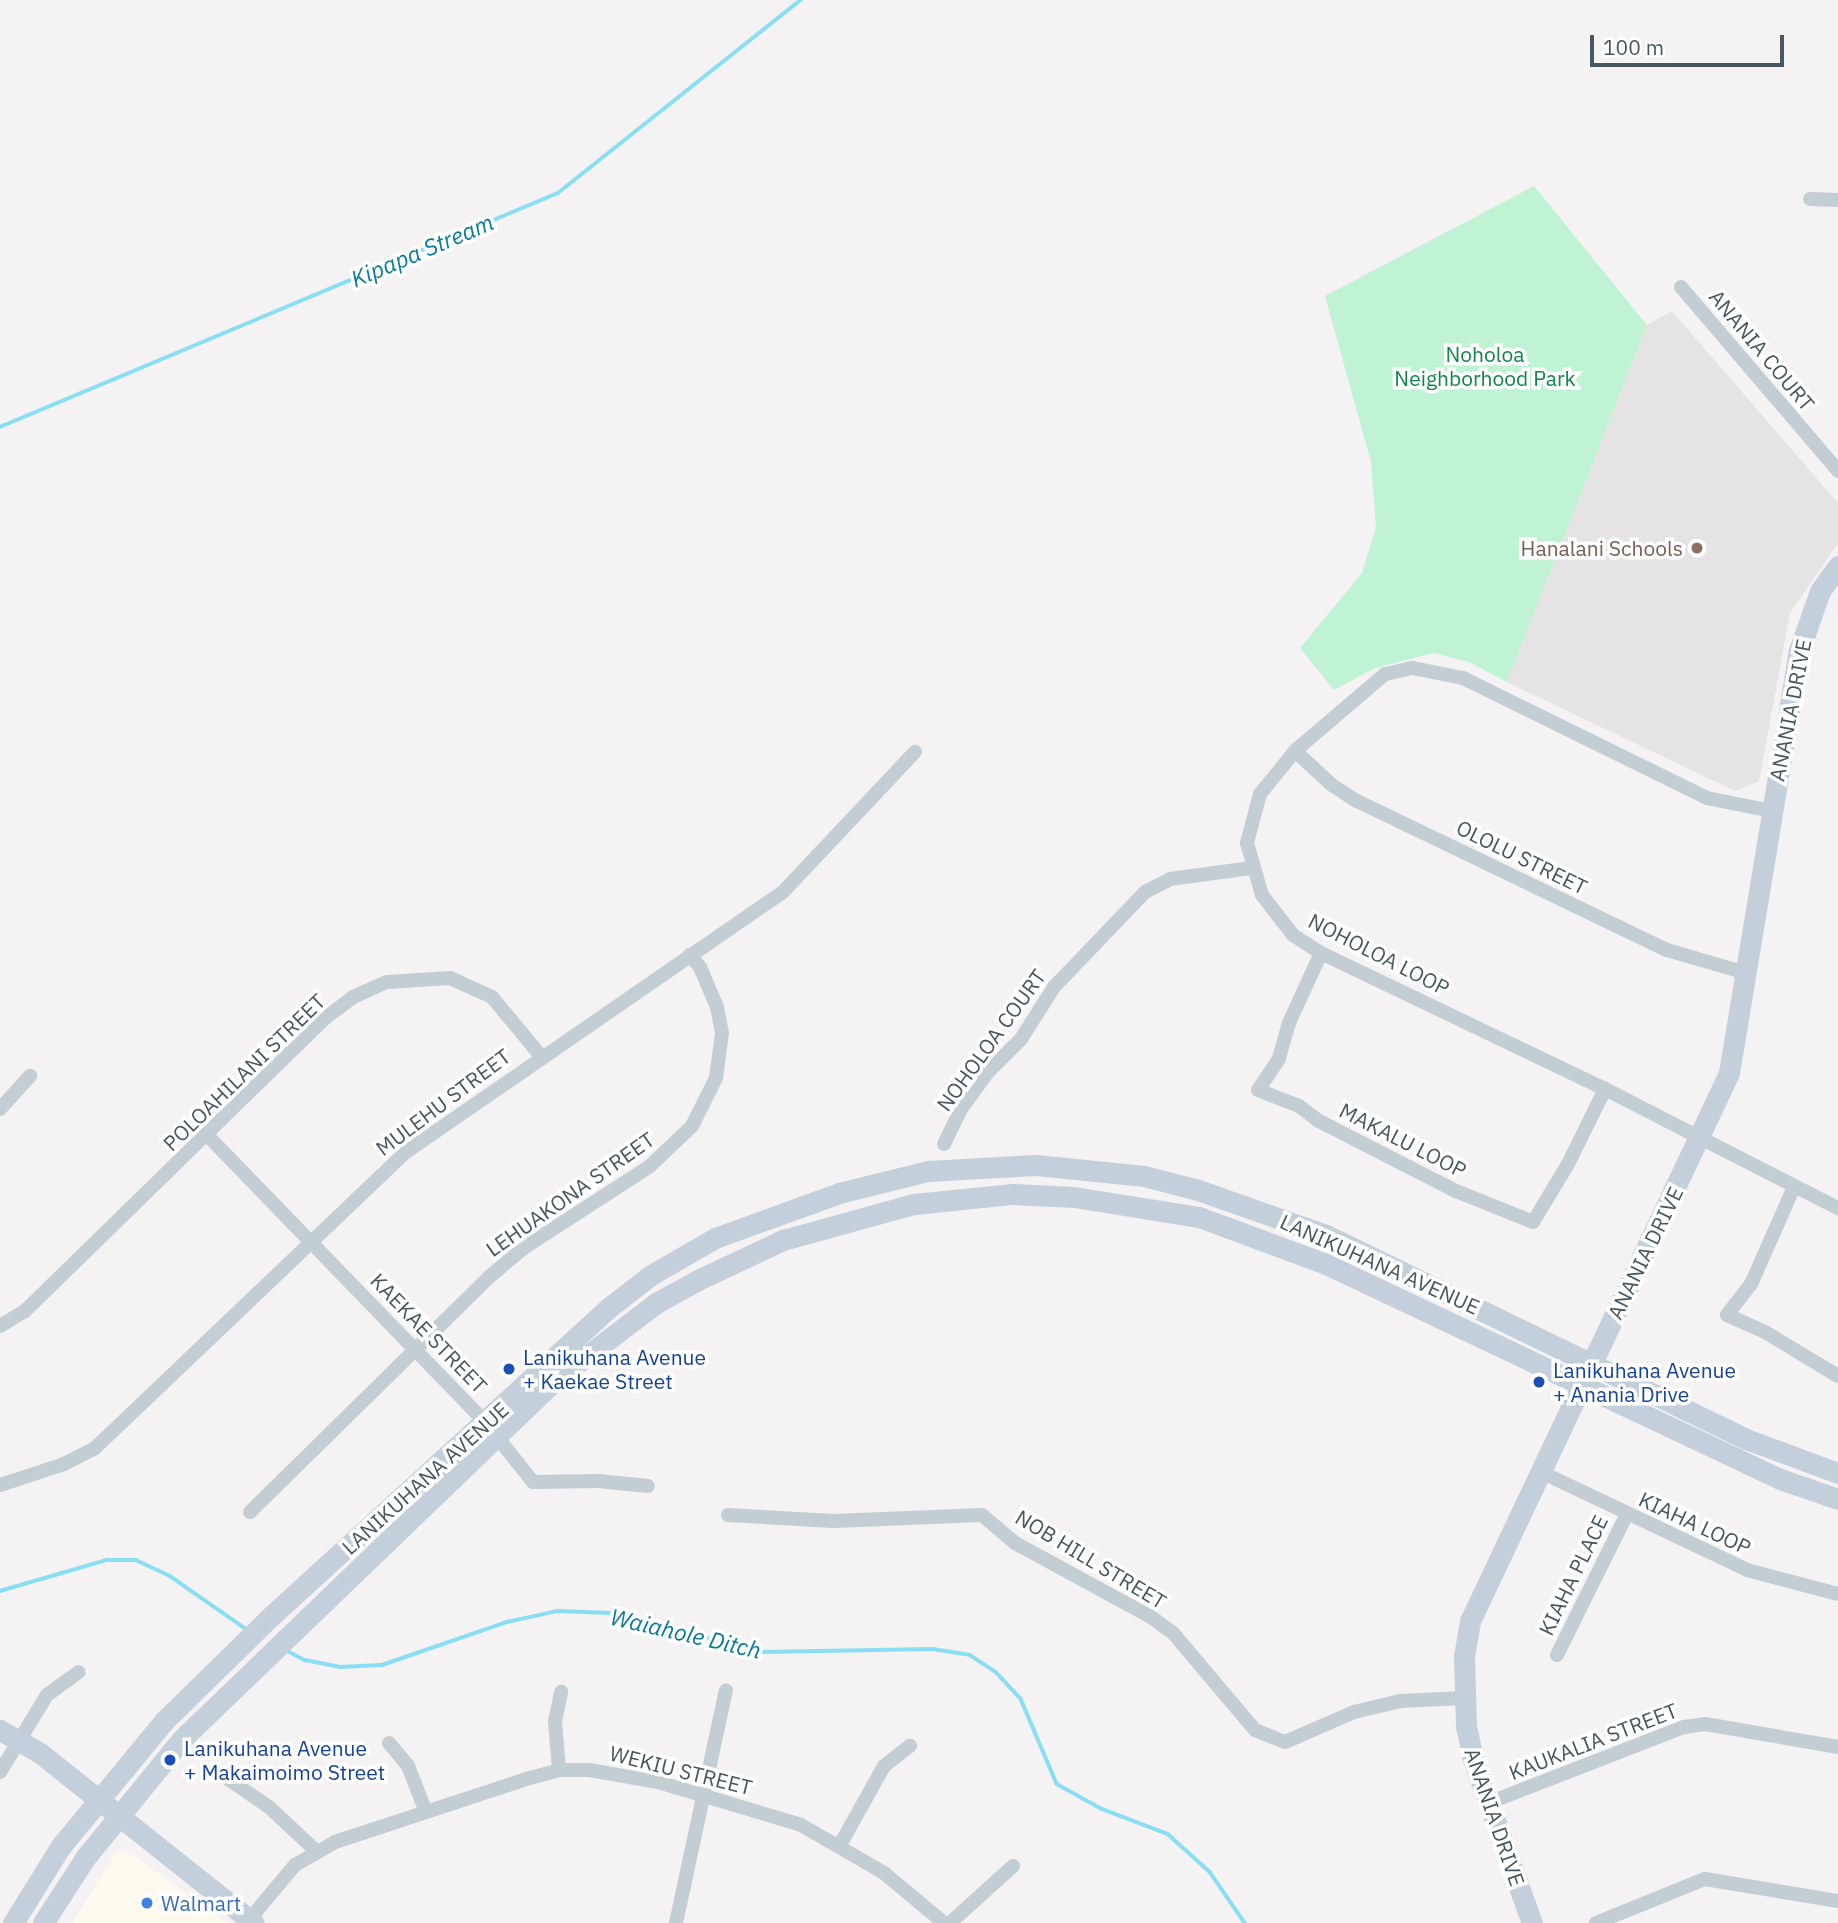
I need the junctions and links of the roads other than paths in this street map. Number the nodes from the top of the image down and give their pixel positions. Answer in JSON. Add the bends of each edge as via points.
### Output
{"nodes":[{"id":1,"x":1810,"y":199,"type":"dead end"},
{"id":2,"x":1838,"y":200,"type":"edge"},
{"id":3,"x":1681,"y":287,"type":"dead end"},
{"id":4,"x":1838,"y":471,"type":"edge"},
{"id":5,"x":1838,"y":566,"type":"edge"},
{"id":6,"x":915,"y":751,"type":"dead end"},
{"id":7,"x":1295,"y":751,"type":"junction"},
{"id":8,"x":1772,"y":811,"type":"junction"},
{"id":9,"x":1251,"y":868,"type":"junction"},
{"id":10,"x":1321,"y":953,"type":"junction"},
{"id":11,"x":690,"y":955,"type":"junction"},
{"id":12,"x":1746,"y":973,"type":"junction"},
{"id":13,"x":540,"y":1055,"type":"junction"},
{"id":14,"x":30,"y":1076,"type":"dead end"},
{"id":15,"x":1605,"y":1089,"type":"junction"},
{"id":16,"x":0,"y":1109,"type":"edge"},
{"id":17,"x":208,"y":1136,"type":"junction"},
{"id":18,"x":1701,"y":1138,"type":"junction"},
{"id":19,"x":944,"y":1144,"type":"dead end"},
{"id":20,"x":1794,"y":1187,"type":"junction"},
{"id":21,"x":1838,"y":1208,"type":"edge"},
{"id":22,"x":312,"y":1241,"type":"junction"},
{"id":23,"x":0,"y":1326,"type":"edge"},
{"id":24,"x":415,"y":1351,"type":"junction"},
{"id":25,"x":1592,"y":1360,"type":"junction"},
{"id":26,"x":1838,"y":1376,"type":"edge"},
{"id":27,"x":1580,"y":1386,"type":"junction"},
{"id":28,"x":491,"y":1428,"type":"junction"},
{"id":29,"x":1541,"y":1472,"type":"junction"},
{"id":30,"x":1838,"y":1473,"type":"edge"},
{"id":31,"x":0,"y":1485,"type":"edge"},
{"id":32,"x":648,"y":1486,"type":"dead end"},
{"id":33,"x":1838,"y":1499,"type":"edge"},
{"id":34,"x":250,"y":1512,"type":"dead end"},
{"id":35,"x":1626,"y":1514,"type":"junction"},
{"id":36,"x":728,"y":1515,"type":"dead end"},
{"id":37,"x":1838,"y":1594,"type":"edge"},
{"id":38,"x":1557,"y":1655,"type":"dead end"},
{"id":39,"x":79,"y":1672,"type":"dead end"},
{"id":40,"x":726,"y":1690,"type":"dead end"},
{"id":41,"x":561,"y":1692,"type":"dead end"},
{"id":42,"x":1464,"y":1698,"type":"junction"},
{"id":43,"x":0,"y":1730,"type":"edge"},
{"id":44,"x":20,"y":1739,"type":"junction"},
{"id":45,"x":388,"y":1743,"type":"dead end"},
{"id":46,"x":910,"y":1746,"type":"dead end"},
{"id":47,"x":1838,"y":1747,"type":"edge"},
{"id":48,"x":559,"y":1770,"type":"junction"},
{"id":49,"x":0,"y":1773,"type":"edge"},
{"id":50,"x":228,"y":1779,"type":"dead end"},
{"id":51,"x":704,"y":1795,"type":"junction"},
{"id":52,"x":97,"y":1799,"type":"junction"},
{"id":53,"x":1488,"y":1803,"type":"junction"},
{"id":54,"x":426,"y":1812,"type":"junction"},
{"id":55,"x":118,"y":1817,"type":"junction"},
{"id":56,"x":840,"y":1844,"type":"junction"},
{"id":57,"x":316,"y":1851,"type":"junction"},
{"id":58,"x":1013,"y":1866,"type":"dead end"},
{"id":59,"x":1838,"y":1901,"type":"edge"},
{"id":60,"x":252,"y":1921,"type":"edge"},
{"id":61,"x":13,"y":1923,"type":"edge"},
{"id":62,"x":43,"y":1923,"type":"edge"},
{"id":63,"x":676,"y":1923,"type":"edge"},
{"id":64,"x":944,"y":1923,"type":"edge"},
{"id":65,"x":950,"y":1923,"type":"edge"},
{"id":66,"x":1532,"y":1923,"type":"edge"},
{"id":67,"x":1596,"y":1923,"type":"edge"}],
"edges":[{"from":1,"to":2,"type":"street"},
{"from":3,"to":4,"type":"street","name":"ANANIA COURT"},
{"from":5,"to":8,"type":"main road","name":"ANANIA DRIVE","via":[[1820,591],[1799,651]]},
{"from":6,"to":11,"type":"street","name":"MULEHU STREET","via":[[782,893]]},
{"from":7,"to":8,"type":"street","name":"NOHOLOA LOOP","via":[[1385,674],[1412,668],[1441,671],[1507,698],[1707,797]]},
{"from":7,"to":9,"type":"street","name":"NOHOLOA LOOP","via":[[1260,794],[1247,843]]},
{"from":7,"to":12,"type":"street","name":"OLOLU STREET","via":[[1357,801],[1667,950]]},
{"from":8,"to":12,"type":"main road","name":"ANANIA DRIVE"},
{"from":9,"to":10,"type":"street","name":"NOHOLOA LOOP","via":[[1276,915],[1293,935]]},
{"from":9,"to":19,"type":"street","name":"NOHOLOA COURT","via":[[1170,878],[1145,892],[1054,987],[1021,1039],[988,1072],[961,1109]]},
{"from":10,"to":15,"type":"street","name":"NOHOLOA LOOP"},
{"from":10,"to":15,"type":"street","name":"MAKALU LOOP","via":[[1289,1023],[1279,1059],[1258,1090],[1299,1106],[1319,1121],[1456,1191],[1533,1222]]},
{"from":11,"to":13,"type":"street","name":"MULEHU STREET"},
{"from":11,"to":24,"type":"street","name":"LEHUAKONA STREET","via":[[717,1007],[722,1033],[716,1078],[691,1126],[650,1166],[525,1247]]},
{"from":12,"to":18,"type":"main road","name":"ANANIA DRIVE","via":[[1729,1073]]},
{"from":13,"to":17,"type":"street","name":"POLOAHILANI STREET","via":[[509,1014],[481,989],[450,978],[387,982],[353,997],[324,1019]]},
{"from":13,"to":22,"type":"street","name":"MULEHU STREET","via":[[405,1152]]},
{"from":14,"to":16,"type":"street"},
{"from":15,"to":18,"type":"street","name":"NOHOLOA LOOP"},
{"from":17,"to":22,"type":"street","name":"KAEKAE STREET"},
{"from":17,"to":23,"type":"street","name":"POLOAHILANI STREET","via":[[25,1311]]},
{"from":18,"to":20,"type":"street","name":"NOHOLOA LOOP"},
{"from":18,"to":25,"type":"main road","name":"ANANIA DRIVE"},
{"from":20,"to":21,"type":"street","name":"NOHOLOA LOOP"},
{"from":20,"to":26,"type":"street","via":[[1751,1284],[1727,1315]]},
{"from":22,"to":24,"type":"street","name":"KAEKAE STREET"},
{"from":22,"to":31,"type":"street","name":"MULEHU STREET","via":[[94,1449]]},
{"from":24,"to":28,"type":"street","name":"KAEKAE STREET"},
{"from":24,"to":34,"type":"street","name":"LEHUAKONA STREET"},
{"from":25,"to":27,"type":"main road","name":"ANANIA DRIVE"},
{"from":25,"to":28,"type":"main road","name":"LANIKUHANA AVENUE","via":[[1326,1235],[1144,1176],[1036,1165],[928,1171],[839,1193],[715,1238],[651,1275],[611,1306]]},
{"from":25,"to":30,"type":"main road","name":"LANIKUHANA AVENUE","via":[[1746,1439]]},
{"from":27,"to":28,"type":"main road","name":"LANIKUHANA AVENUE","via":[[1326,1264],[1199,1217],[1074,1197],[1013,1194],[914,1204],[783,1240],[656,1303]]},
{"from":27,"to":29,"type":"main road","name":"ANANIA DRIVE"},
{"from":27,"to":33,"type":"main road","name":"LANIKUHANA AVENUE","via":[[1780,1479]]},
{"from":28,"to":32,"type":"street","name":"KAEKAE STREET","via":[[533,1482],[598,1480]]},
{"from":28,"to":52,"type":"main road","name":"LANIKUHANA AVENUE","via":[[269,1618],[165,1720]]},
{"from":28,"to":55,"type":"main road","name":"LANIKUHANA AVENUE","via":[[298,1630],[182,1739]]},
{"from":29,"to":35,"type":"street","name":"KIAHA LOOP"},
{"from":29,"to":42,"type":"main road","name":"ANANIA DRIVE","via":[[1470,1621]]},
{"from":35,"to":37,"type":"street","name":"KIAHA LOOP","via":[[1757,1574]]},
{"from":35,"to":38,"type":"street","name":"KIAHA PLACE"},
{"from":36,"to":42,"type":"street","name":"NOB HILL STREET","via":[[833,1521],[982,1515],[1015,1543],[1151,1616],[1173,1633],[1255,1730],[1285,1742],[1354,1712],[1400,1701]]},
{"from":39,"to":44,"type":"street","via":[[47,1695]]},
{"from":40,"to":51,"type":"street"},
{"from":41,"to":48,"type":"street","via":[[555,1721]]},
{"from":42,"to":53,"type":"main road","name":"ANANIA DRIVE","via":[[1473,1759]]},
{"from":43,"to":44,"type":"main road"},
{"from":44,"to":49,"type":"street"},
{"from":44,"to":52,"type":"main road"},
{"from":45,"to":54,"type":"street","via":[[408,1766]]},
{"from":46,"to":56,"type":"street","via":[[884,1766]]},
{"from":47,"to":53,"type":"street","name":"KAUKALIA STREET","via":[[1705,1724],[1684,1727]]},
{"from":48,"to":51,"type":"street","name":"WEKIU STREET","via":[[589,1769]]},
{"from":48,"to":54,"type":"street","name":"WEKIU STREET"},
{"from":50,"to":57,"type":"street","via":[[269,1807]]},
{"from":51,"to":56,"type":"street","name":"WEKIU STREET","via":[[801,1825]]},
{"from":51,"to":63,"type":"street"},
{"from":52,"to":55,"type":"main road"},
{"from":52,"to":61,"type":"main road","name":"LANIKUHANA AVENUE"},
{"from":53,"to":66,"type":"main road","name":"ANANIA DRIVE"},
{"from":54,"to":57,"type":"street","name":"WEKIU STREET"},
{"from":55,"to":60,"type":"main road"},
{"from":55,"to":62,"type":"main road","name":"LANIKUHANA AVENUE"},
{"from":56,"to":64,"type":"street","name":"WEKIU STREET","via":[[884,1873]]},
{"from":57,"to":60,"type":"street","name":"WEKIU STREET","via":[[295,1865]]},
{"from":58,"to":65,"type":"street"},
{"from":59,"to":67,"type":"street","via":[[1705,1879]]}]}
